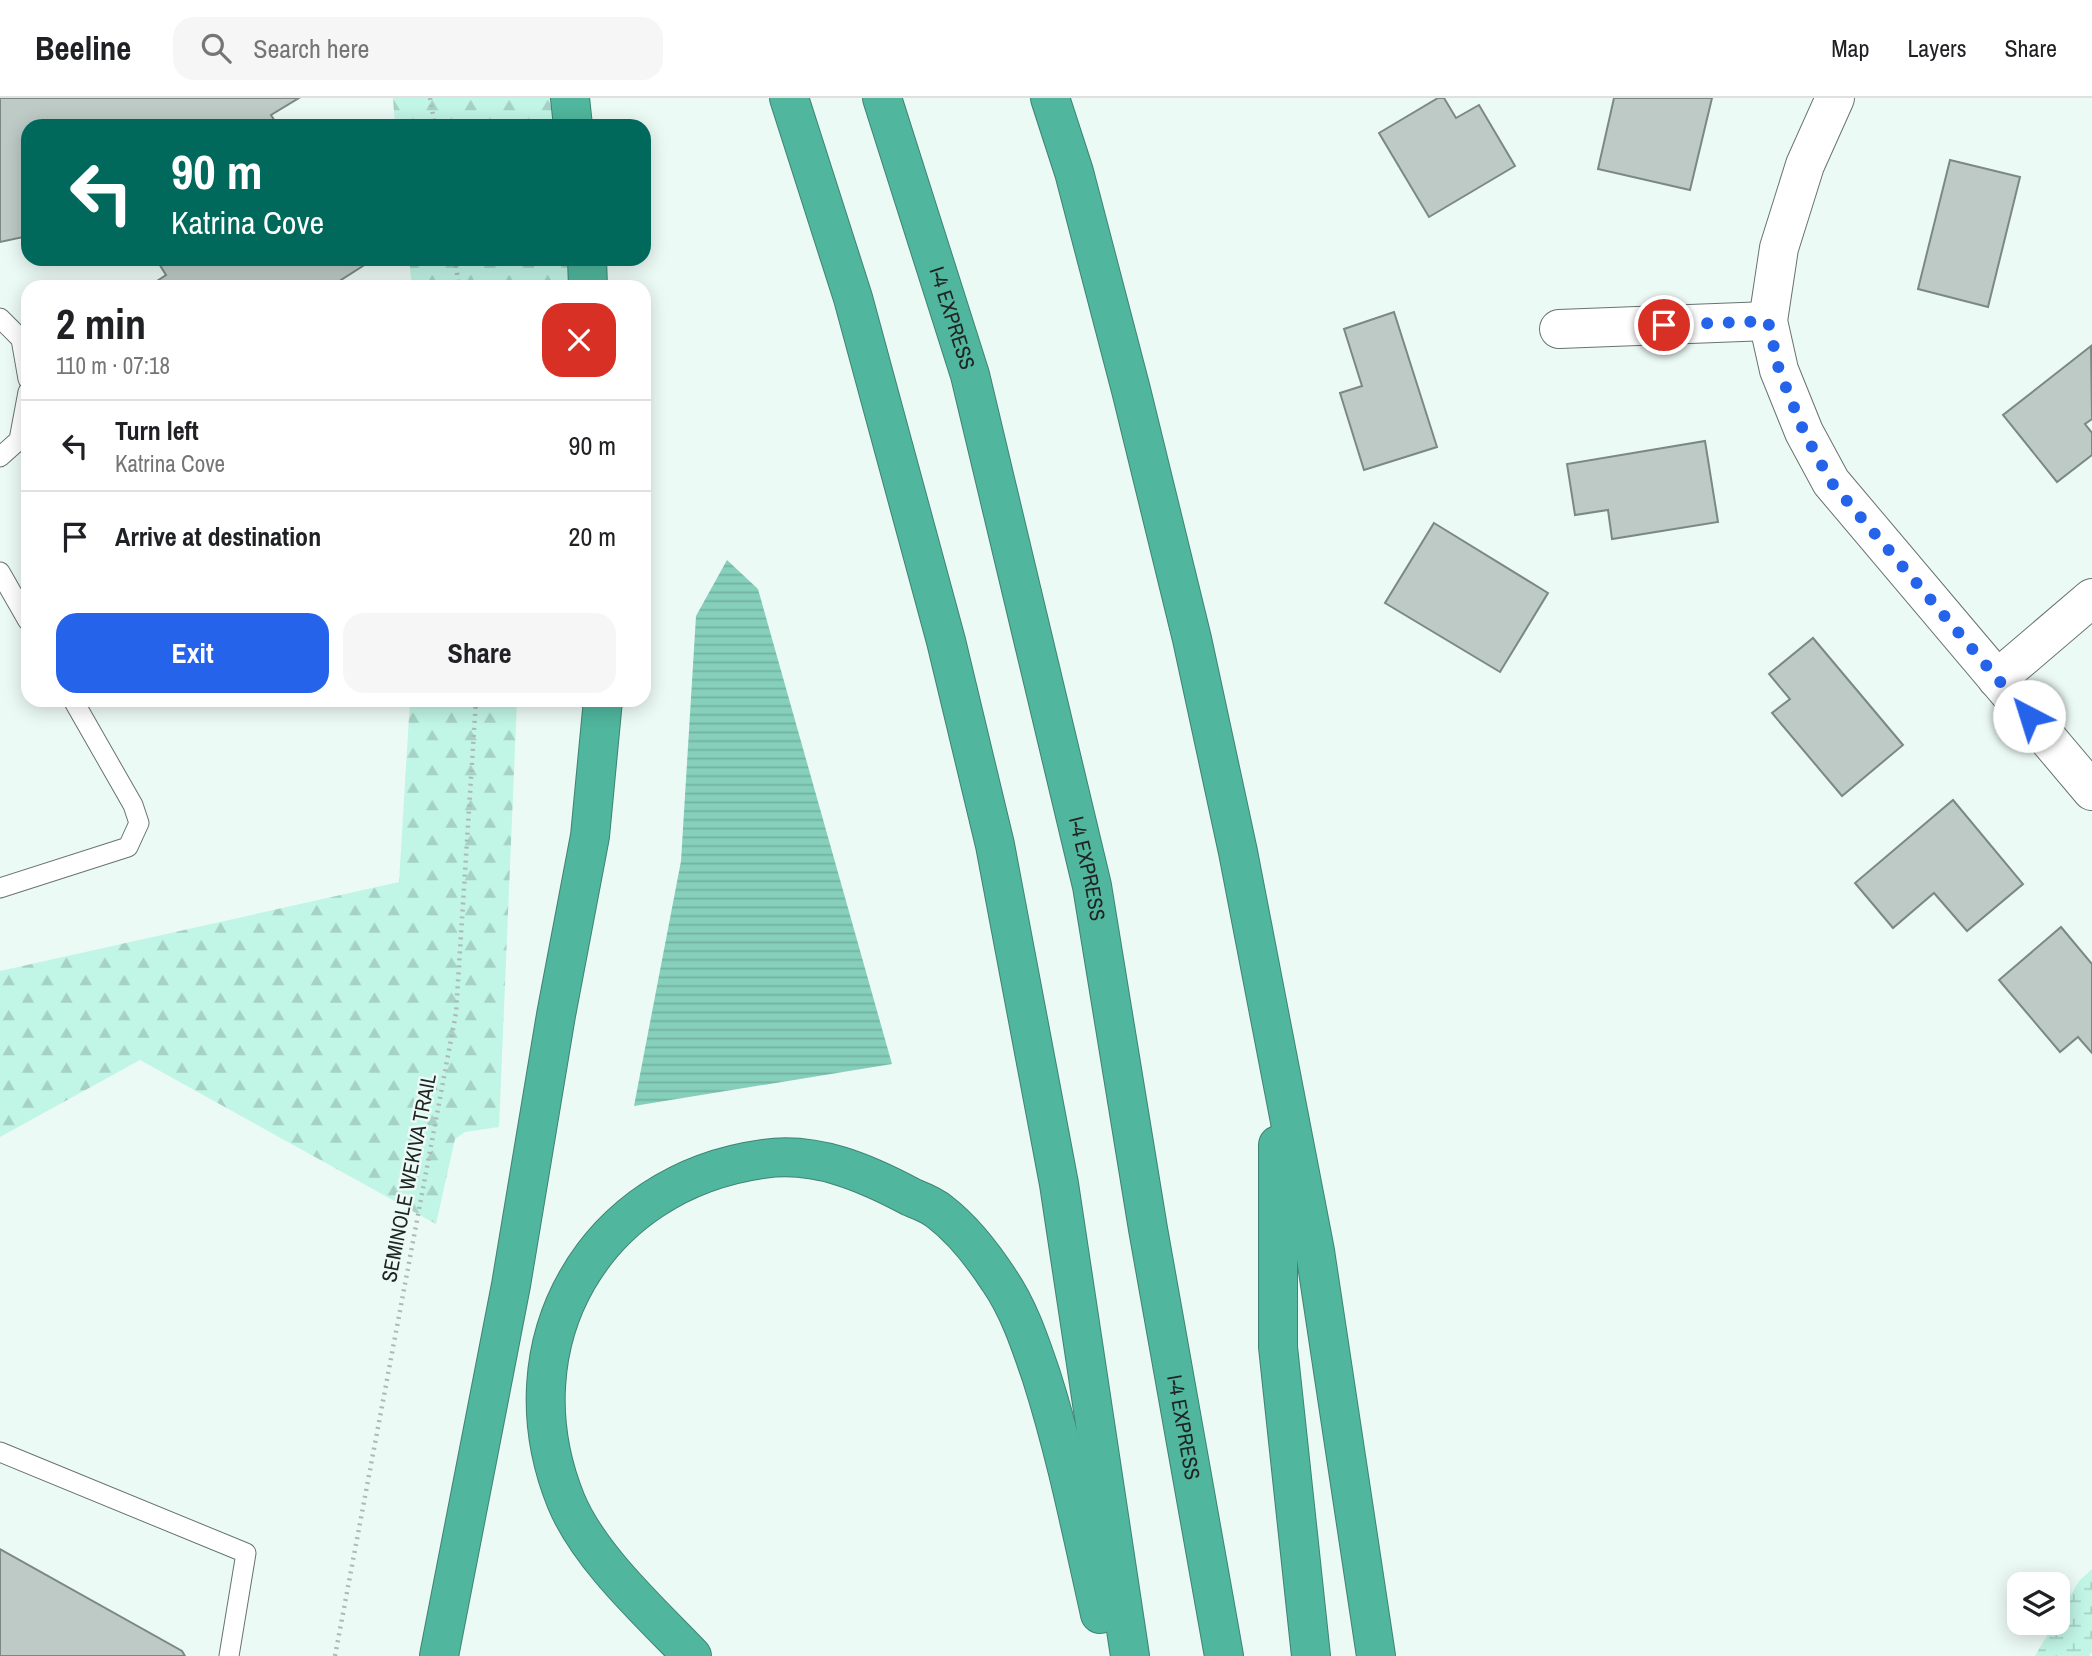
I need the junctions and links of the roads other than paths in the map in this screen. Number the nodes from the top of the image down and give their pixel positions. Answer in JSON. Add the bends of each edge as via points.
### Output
{"nodes":[{"id":1,"x":570,"y":98,"type":"edge"},
{"id":2,"x":789,"y":98,"type":"edge"},
{"id":3,"x":882,"y":98,"type":"edge"},
{"id":4,"x":1050,"y":98,"type":"edge"},
{"id":5,"x":1835,"y":98,"type":"edge"},
{"id":6,"x":572,"y":119,"type":"edge"},
{"id":7,"x":0,"y":318,"type":"edge"},
{"id":8,"x":1768,"y":321,"type":"junction"},
{"id":9,"x":1559,"y":329,"type":"dead end"},
{"id":10,"x":21,"y":339,"type":"edge"},
{"id":11,"x":21,"y":429,"type":"edge"},
{"id":12,"x":0,"y":457,"type":"edge"},
{"id":13,"x":0,"y":572,"type":"edge"},
{"id":14,"x":2092,"y":598,"type":"edge"},
{"id":15,"x":21,"y":609,"type":"edge"},
{"id":16,"x":1997,"y":679,"type":"junction"},
{"id":17,"x":77,"y":707,"type":"edge"},
{"id":18,"x":602,"y":707,"type":"edge"},
{"id":19,"x":2092,"y":791,"type":"edge"},
{"id":20,"x":0,"y":888,"type":"edge"},
{"id":21,"x":1278,"y":1052,"type":"junction"},
{"id":22,"x":0,"y":1452,"type":"edge"},
{"id":23,"x":229,"y":1656,"type":"edge"},
{"id":24,"x":439,"y":1656,"type":"edge"},
{"id":25,"x":692,"y":1656,"type":"edge"},
{"id":26,"x":1110,"y":1656,"type":"edge"},
{"id":27,"x":1130,"y":1656,"type":"edge"},
{"id":28,"x":1224,"y":1656,"type":"edge"},
{"id":29,"x":1311,"y":1656,"type":"edge"},
{"id":30,"x":1376,"y":1656,"type":"edge"}],
"edges":[{"from":1,"to":6,"type":"highway"},
{"from":2,"to":27,"type":"highway","via":[[853,298],[946,641],[995,845],[1059,1184]]},
{"from":3,"to":28,"type":"highway","name":"I-4 EXPRESS","via":[[970,374],[1092,886]]},
{"from":4,"to":21,"type":"highway","via":[[1088,224],[1192,639]]},
{"from":5,"to":8,"type":"street","via":[[1805,165],[1779,248]]},
{"from":7,"to":10,"type":"lane"},
{"from":8,"to":9,"type":"street"},
{"from":8,"to":16,"type":"street","via":[[1779,370],[1831,482]]},
{"from":11,"to":12,"type":"lane","via":[[19,440]]},
{"from":13,"to":15,"type":"lane"},
{"from":14,"to":16,"type":"street"},
{"from":16,"to":19,"type":"street"},
{"from":17,"to":20,"type":"lane","via":[[139,823],[128,847]]},
{"from":18,"to":24,"type":"highway","via":[[590,836],[512,1285]]},
{"from":21,"to":29,"type":"highway","via":[[1278,1347]]},
{"from":21,"to":30,"type":"highway","via":[[1315,1251]]},
{"from":22,"to":23,"type":"lane","via":[[246,1553]]},
{"from":25,"to":26,"type":"highway","via":[[583,1535],[566,1502],[551,1458],[548,1361],[559,1315],[602,1241],[678,1184],[723,1167],[766,1158],[810,1159],[856,1170],[939,1211],[1000,1281],[1026,1332],[1049,1400]]}]}
